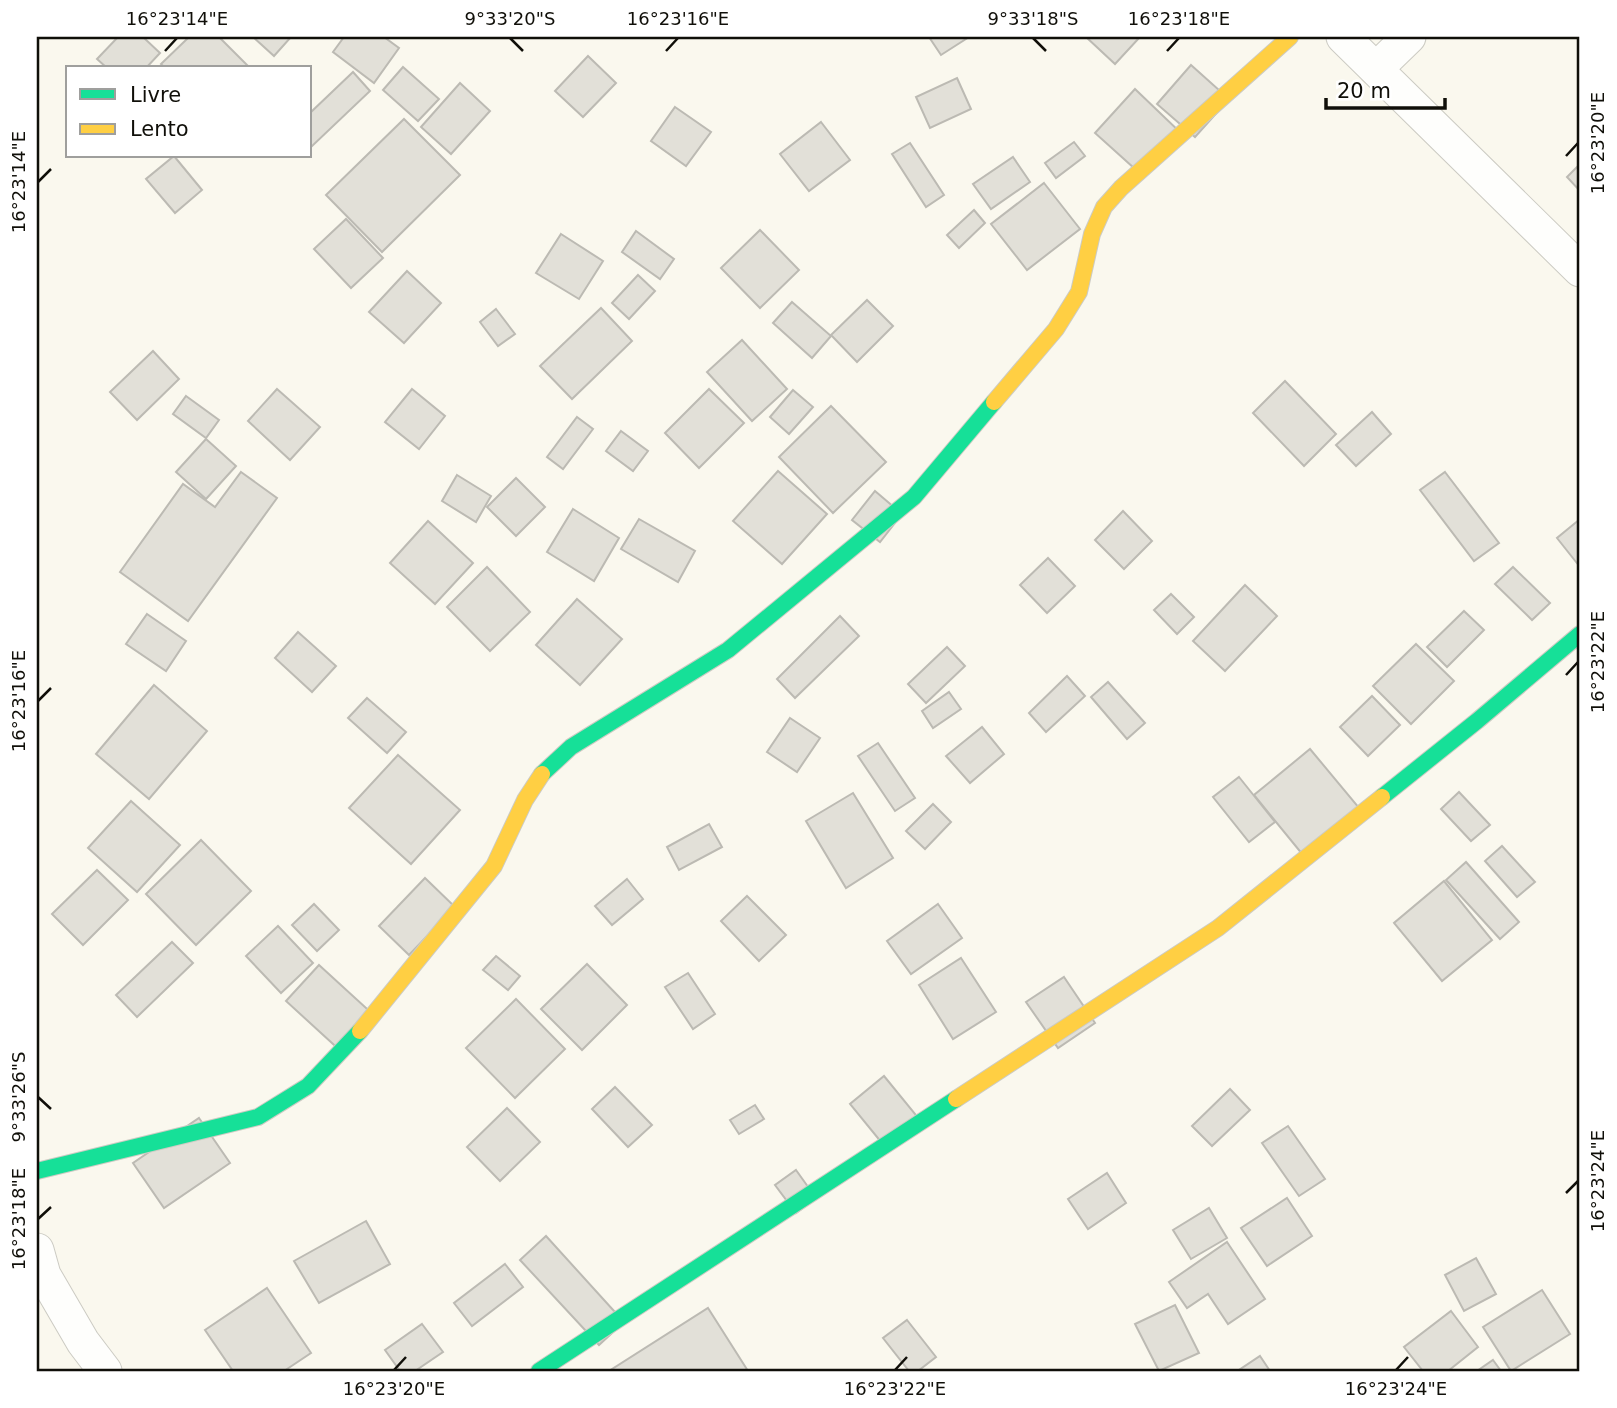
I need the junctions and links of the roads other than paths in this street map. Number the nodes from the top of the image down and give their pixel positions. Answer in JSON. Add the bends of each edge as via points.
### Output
{"nodes":[{"id":1,"x":1290,"y":37,"type":"edge"},
{"id":2,"x":1343,"y":37,"type":"edge"},
{"id":3,"x":1409,"y":37,"type":"edge"},
{"id":4,"x":1376,"y":69,"type":"junction"},
{"id":5,"x":1580,"y":270,"type":"edge"},
{"id":6,"x":1580,"y":634,"type":"edge"},
{"id":7,"x":37,"y":1171,"type":"edge"},
{"id":8,"x":37,"y":1250,"type":"edge"},
{"id":9,"x":105,"y":1371,"type":"edge"},
{"id":10,"x":539,"y":1371,"type":"edge"}],
"edges":[{"from":1,"to":7,"type":"street","via":[[1104,207],[1091,234],[1079,292],[1056,329],[914,497],[728,650],[571,747],[541,775],[494,866],[362,1030],[308,1086],[258,1117]]},
{"from":2,"to":4,"type":"street"},
{"from":3,"to":4,"type":"street"},
{"from":4,"to":5,"type":"street"},
{"from":6,"to":10,"type":"street","via":[[1218,928]]},
{"from":8,"to":9,"type":"street","via":[[44,1275]]}]}
